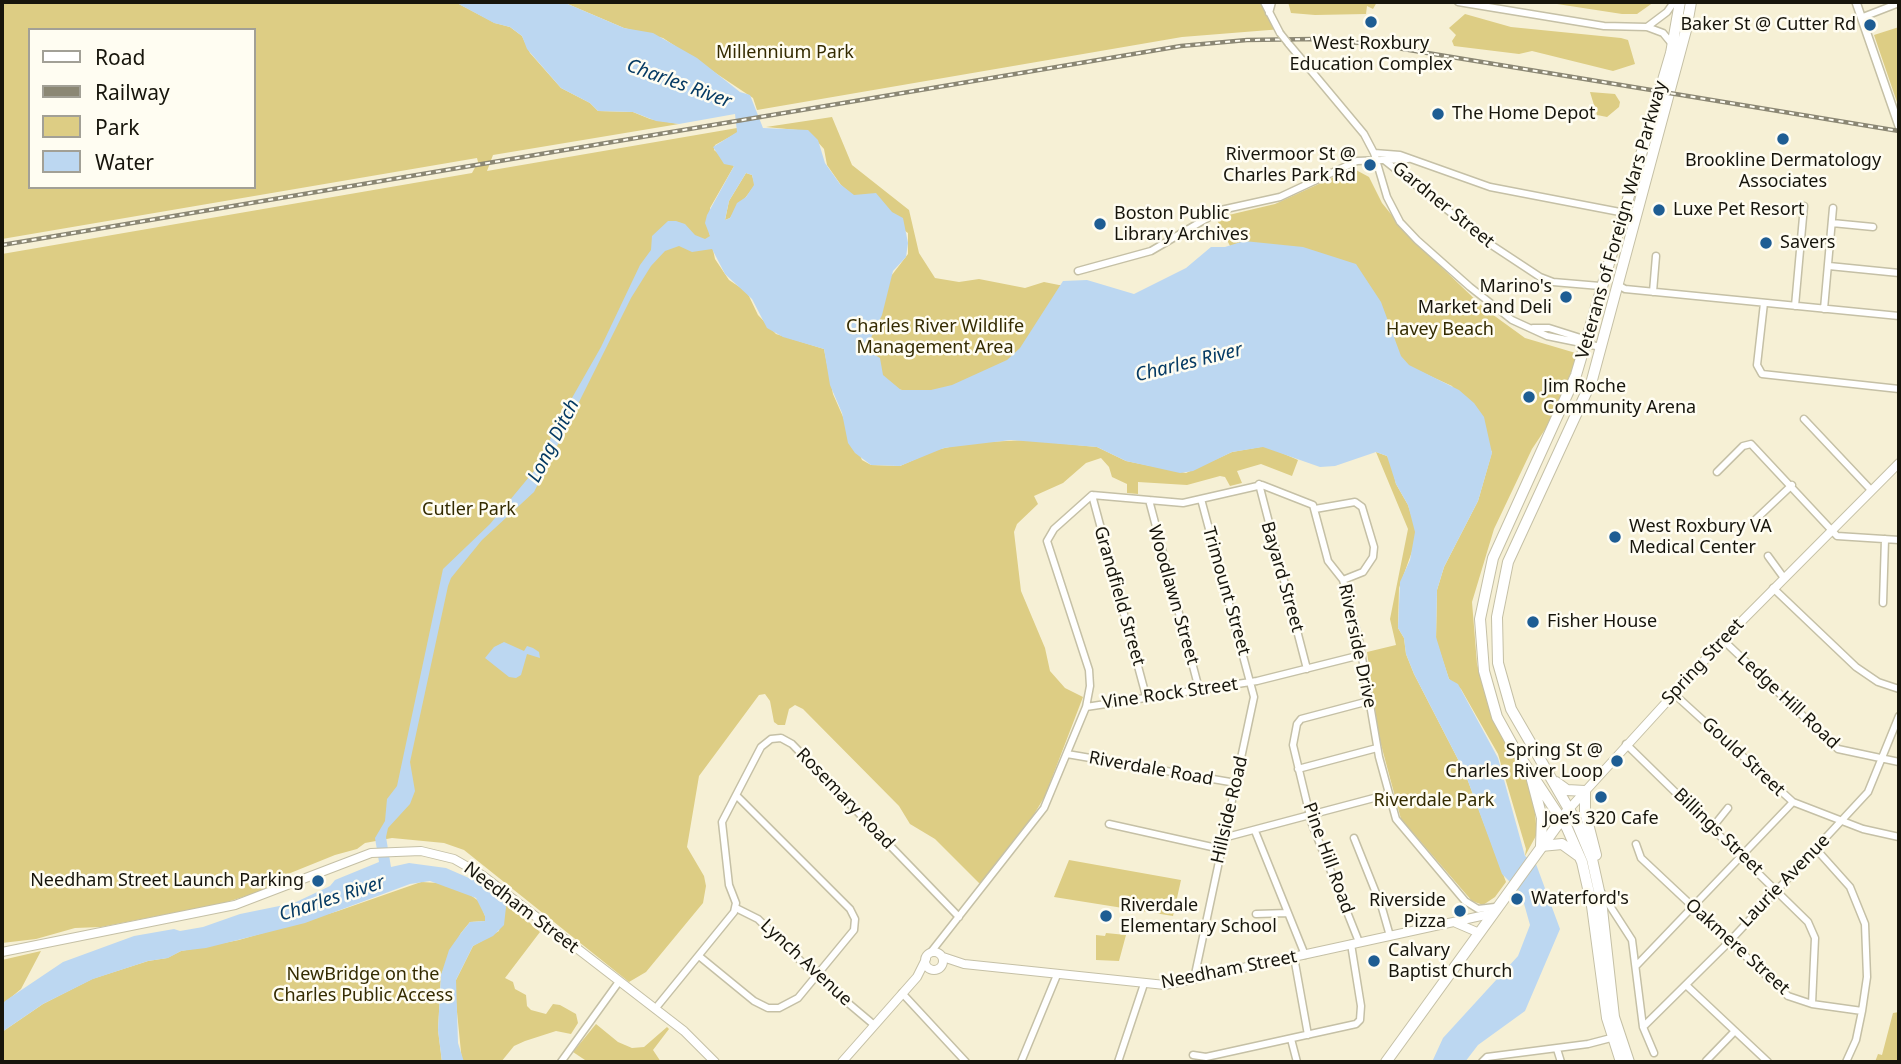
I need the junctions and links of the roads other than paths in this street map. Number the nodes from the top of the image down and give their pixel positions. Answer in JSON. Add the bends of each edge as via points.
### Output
{"nodes":[{"id":1,"x":1264,"y":2,"type":"edge"},
{"id":2,"x":1272,"y":2,"type":"edge"},
{"id":3,"x":1458,"y":2,"type":"edge"},
{"id":4,"x":1674,"y":2,"type":"edge"},
{"id":5,"x":1680,"y":2,"type":"edge"},
{"id":6,"x":1691,"y":2,"type":"edge"},
{"id":7,"x":1856,"y":2,"type":"edge"},
{"id":8,"x":1899,"y":3,"type":"edge"},
{"id":9,"x":1269,"y":13,"type":"junction"},
{"id":10,"x":1863,"y":17,"type":"junction"},
{"id":11,"x":1647,"y":27,"type":"junction"},
{"id":12,"x":1673,"y":45,"type":"junction"},
{"id":13,"x":1899,"y":126,"type":"edge"},
{"id":14,"x":1374,"y":157,"type":"junction"},
{"id":15,"x":1804,"y":206,"type":"dead end"},
{"id":16,"x":1833,"y":208,"type":"dead end"},
{"id":17,"x":1625,"y":214,"type":"junction"},
{"id":18,"x":1832,"y":223,"type":"junction"},
{"id":19,"x":1873,"y":227,"type":"dead end"},
{"id":20,"x":1656,"y":256,"type":"dead end"},
{"id":21,"x":1829,"y":266,"type":"junction"},
{"id":22,"x":1078,"y":271,"type":"dead end"},
{"id":23,"x":1899,"y":272,"type":"edge"},
{"id":24,"x":1618,"y":285,"type":"junction"},
{"id":25,"x":1600,"y":286,"type":"junction"},
{"id":26,"x":1653,"y":292,"type":"junction"},
{"id":27,"x":1764,"y":303,"type":"junction"},
{"id":28,"x":1795,"y":306,"type":"junction"},
{"id":29,"x":1824,"y":309,"type":"junction"},
{"id":30,"x":1899,"y":316,"type":"edge"},
{"id":31,"x":1585,"y":342,"type":"junction"},
{"id":32,"x":1601,"y":347,"type":"junction"},
{"id":33,"x":1899,"y":389,"type":"edge"},
{"id":34,"x":1804,"y":419,"type":"dead end"},
{"id":35,"x":1899,"y":463,"type":"edge"},
{"id":36,"x":1717,"y":472,"type":"dead end"},
{"id":37,"x":1259,"y":484,"type":"junction"},
{"id":38,"x":1792,"y":485,"type":"junction"},
{"id":39,"x":1871,"y":490,"type":"junction"},
{"id":40,"x":1092,"y":495,"type":"junction"},
{"id":41,"x":1201,"y":499,"type":"junction"},
{"id":42,"x":1149,"y":500,"type":"junction"},
{"id":43,"x":1315,"y":509,"type":"junction"},
{"id":44,"x":1754,"y":521,"type":"dead end"},
{"id":45,"x":1833,"y":528,"type":"junction"},
{"id":46,"x":1885,"y":539,"type":"junction"},
{"id":47,"x":1899,"y":540,"type":"edge"},
{"id":48,"x":1768,"y":556,"type":"dead end"},
{"id":49,"x":1784,"y":578,"type":"junction"},
{"id":50,"x":1343,"y":580,"type":"junction"},
{"id":51,"x":1773,"y":588,"type":"junction"},
{"id":52,"x":1483,"y":595,"type":"junction"},
{"id":53,"x":1499,"y":598,"type":"junction"},
{"id":54,"x":1883,"y":603,"type":"dead end"},
{"id":55,"x":1723,"y":640,"type":"junction"},
{"id":56,"x":1361,"y":655,"type":"junction"},
{"id":57,"x":1307,"y":669,"type":"junction"},
{"id":58,"x":1252,"y":682,"type":"junction"},
{"id":59,"x":1199,"y":689,"type":"junction"},
{"id":60,"x":1899,"y":689,"type":"edge"},
{"id":61,"x":1673,"y":693,"type":"junction"},
{"id":62,"x":1146,"y":696,"type":"junction"},
{"id":63,"x":1369,"y":701,"type":"junction"},
{"id":64,"x":1086,"y":707,"type":"junction"},
{"id":65,"x":1899,"y":716,"type":"edge"},
{"id":66,"x":1626,"y":744,"type":"junction"},
{"id":67,"x":1377,"y":748,"type":"junction"},
{"id":68,"x":1067,"y":754,"type":"junction"},
{"id":69,"x":1884,"y":758,"type":"junction"},
{"id":70,"x":1899,"y":762,"type":"edge"},
{"id":71,"x":1298,"y":769,"type":"junction"},
{"id":72,"x":1528,"y":770,"type":"junction"},
{"id":73,"x":1549,"y":776,"type":"junction"},
{"id":74,"x":1236,"y":783,"type":"junction"},
{"id":75,"x":1585,"y":791,"type":"junction"},
{"id":76,"x":1389,"y":794,"type":"junction"},
{"id":77,"x":736,"y":795,"type":"junction"},
{"id":78,"x":1793,"y":802,"type":"junction"},
{"id":79,"x":1728,"y":808,"type":"dead end"},
{"id":80,"x":1569,"y":809,"type":"junction"},
{"id":81,"x":1310,"y":816,"type":"junction"},
{"id":82,"x":1561,"y":818,"type":"junction"},
{"id":83,"x":1843,"y":821,"type":"junction"},
{"id":84,"x":1110,"y":824,"type":"dead end"},
{"id":85,"x":1712,"y":828,"type":"junction"},
{"id":86,"x":1255,"y":831,"type":"junction"},
{"id":87,"x":1899,"y":837,"type":"edge"},
{"id":88,"x":1223,"y":838,"type":"junction"},
{"id":89,"x":1354,"y":838,"type":"dead end"},
{"id":90,"x":1636,"y":844,"type":"dead end"},
{"id":91,"x":1541,"y":846,"type":"junction"},
{"id":92,"x":1221,"y":849,"type":"junction"},
{"id":93,"x":1816,"y":849,"type":"junction"},
{"id":94,"x":1580,"y":857,"type":"junction"},
{"id":95,"x":1743,"y":857,"type":"junction"},
{"id":96,"x":1600,"y":890,"type":"junction"},
{"id":97,"x":1778,"y":890,"type":"junction"},
{"id":98,"x":1462,"y":899,"type":"junction"},
{"id":99,"x":736,"y":908,"type":"junction"},
{"id":100,"x":1693,"y":908,"type":"junction"},
{"id":101,"x":1493,"y":911,"type":"junction"},
{"id":102,"x":1288,"y":913,"type":"junction"},
{"id":103,"x":1256,"y":914,"type":"dead end"},
{"id":104,"x":959,"y":917,"type":"junction"},
{"id":105,"x":1462,"y":919,"type":"junction"},
{"id":106,"x":1621,"y":921,"type":"junction"},
{"id":107,"x":1450,"y":923,"type":"junction"},
{"id":108,"x":1605,"y":930,"type":"junction"},
{"id":109,"x":1477,"y":932,"type":"junction"},
{"id":110,"x":1390,"y":936,"type":"junction"},
{"id":111,"x":1728,"y":942,"type":"junction"},
{"id":112,"x":1355,"y":943,"type":"junction"},
{"id":113,"x":2,"y":952,"type":"edge"},
{"id":114,"x":1305,"y":954,"type":"junction"},
{"id":115,"x":935,"y":955,"type":"junction"},
{"id":116,"x":699,"y":956,"type":"junction"},
{"id":117,"x":1294,"y":957,"type":"junction"},
{"id":118,"x":964,"y":964,"type":"junction"},
{"id":119,"x":1636,"y":967,"type":"junction"},
{"id":120,"x":936,"y":968,"type":"junction"},
{"id":121,"x":1057,"y":975,"type":"junction"},
{"id":122,"x":816,"y":976,"type":"junction"},
{"id":123,"x":917,"y":977,"type":"junction"},
{"id":124,"x":1194,"y":979,"type":"junction"},
{"id":125,"x":618,"y":983,"type":"junction"},
{"id":126,"x":1144,"y":984,"type":"junction"},
{"id":127,"x":1686,"y":985,"type":"junction"},
{"id":128,"x":902,"y":993,"type":"junction"},
{"id":129,"x":1812,"y":1004,"type":"junction"},
{"id":130,"x":655,"y":1009,"type":"junction"},
{"id":131,"x":1863,"y":1011,"type":"junction"},
{"id":132,"x":873,"y":1024,"type":"junction"},
{"id":133,"x":1643,"y":1027,"type":"junction"},
{"id":134,"x":1735,"y":1031,"type":"junction"},
{"id":135,"x":1308,"y":1035,"type":"junction"},
{"id":136,"x":1611,"y":1038,"type":"junction"},
{"id":137,"x":1291,"y":1039,"type":"junction"},
{"id":138,"x":1557,"y":1049,"type":"junction"},
{"id":139,"x":1521,"y":1053,"type":"junction"},
{"id":140,"x":1654,"y":1053,"type":"dead end"},
{"id":141,"x":1193,"y":1055,"type":"dead end"},
{"id":142,"x":1706,"y":1061,"type":"edge"},
{"id":143,"x":561,"y":1062,"type":"edge"},
{"id":144,"x":716,"y":1062,"type":"edge"},
{"id":145,"x":842,"y":1062,"type":"edge"},
{"id":146,"x":966,"y":1062,"type":"edge"},
{"id":147,"x":1021,"y":1062,"type":"edge"},
{"id":148,"x":1118,"y":1062,"type":"edge"},
{"id":149,"x":1297,"y":1062,"type":"edge"},
{"id":150,"x":1386,"y":1062,"type":"edge"},
{"id":151,"x":1482,"y":1062,"type":"edge"},
{"id":152,"x":1522,"y":1062,"type":"edge"},
{"id":153,"x":1560,"y":1062,"type":"edge"},
{"id":154,"x":1621,"y":1062,"type":"edge"},
{"id":155,"x":1629,"y":1062,"type":"edge"},
{"id":156,"x":1768,"y":1062,"type":"edge"},
{"id":157,"x":1846,"y":1062,"type":"edge"}],
"edges":[{"from":1,"to":9,"type":"street","name":"Gardner Street"},
{"from":2,"to":9,"type":"street"},
{"from":3,"to":11,"type":"street","via":[[1604,26]]},
{"from":4,"to":11,"type":"street"},
{"from":5,"to":12,"type":"main road","name":"Veterans of Foreign Wars Parkway"},
{"from":6,"to":24,"type":"main road","name":"Veterans of Foreign Wars Parkway"},
{"from":7,"to":10,"type":"street"},
{"from":8,"to":10,"type":"street"},
{"from":9,"to":14,"type":"street","name":"Gardner Street","bridge":true,"via":[[1280,33],[1364,134]]},
{"from":10,"to":13,"type":"street"},
{"from":11,"to":12,"type":"street","via":[[1663,33]]},
{"from":12,"to":17,"type":"main road","name":"Veterans of Foreign Wars Parkway"},
{"from":14,"to":17,"type":"street","via":[[1408,159],[1490,187]]},
{"from":14,"to":22,"type":"street","via":[[1280,197],[1222,210],[1151,251]]},
{"from":14,"to":25,"type":"street","name":"Gardner Street","via":[[1390,162],[1429,198],[1540,277]]},
{"from":14,"to":31,"type":"street","via":[[1387,197],[1400,222],[1417,240],[1494,307],[1547,336]]},
{"from":15,"to":28,"type":"street"},
{"from":16,"to":18,"type":"street"},
{"from":17,"to":25,"type":"main road","name":"Veterans of Foreign Wars Parkway"},
{"from":18,"to":19,"type":"street"},
{"from":18,"to":21,"type":"street"},
{"from":20,"to":26,"type":"street"},
{"from":21,"to":23,"type":"street"},
{"from":21,"to":29,"type":"street"},
{"from":24,"to":26,"type":"street"},
{"from":24,"to":32,"type":"main road","name":"Veterans of Foreign Wars Parkway"},
{"from":25,"to":31,"type":"main road","name":"Veterans of Foreign Wars Parkway"},
{"from":26,"to":27,"type":"street"},
{"from":27,"to":28,"type":"street"},
{"from":27,"to":33,"type":"street","via":[[1759,372]]},
{"from":28,"to":29,"type":"street"},
{"from":29,"to":30,"type":"street"},
{"from":31,"to":32,"type":"street"},
{"from":31,"to":52,"type":"main road","name":"Veterans of Foreign Wars Parkway","via":[[1566,403],[1498,546]]},
{"from":32,"to":53,"type":"main road","name":"Veterans of Foreign Wars Parkway","via":[[1584,401],[1512,553]]},
{"from":34,"to":39,"type":"street"},
{"from":35,"to":39,"type":"main road","name":"Spring Street"},
{"from":36,"to":38,"type":"street","via":[[1743,446],[1751,444]]},
{"from":37,"to":41,"type":"street"},
{"from":37,"to":43,"type":"street","via":[[1308,502]]},
{"from":37,"to":57,"type":"street","name":"Bayard Street"},
{"from":38,"to":44,"type":"street"},
{"from":38,"to":45,"type":"street"},
{"from":39,"to":45,"type":"main road","name":"Spring Street"},
{"from":40,"to":42,"type":"street"},
{"from":40,"to":62,"type":"street","name":"Grandfield Street"},
{"from":40,"to":64,"type":"street","via":[[1047,541],[1089,670]]},
{"from":41,"to":42,"type":"street","via":[[1183,503]]},
{"from":41,"to":58,"type":"street","name":"Trimount Street"},
{"from":42,"to":59,"type":"street","name":"Woodlawn Street"},
{"from":43,"to":50,"type":"street","name":"Riverside Drive","via":[[1328,561]]},
{"from":43,"to":50,"type":"street","via":[[1355,502],[1362,507],[1373,557],[1363,572]]},
{"from":45,"to":46,"type":"street","via":[[1843,538]]},
{"from":45,"to":49,"type":"main road","name":"Spring Street"},
{"from":46,"to":47,"type":"street"},
{"from":46,"to":54,"type":"street"},
{"from":48,"to":49,"type":"street"},
{"from":49,"to":51,"type":"main road","name":"Spring Street"},
{"from":50,"to":56,"type":"street","name":"Riverside Drive"},
{"from":51,"to":55,"type":"main road","name":"Spring Street"},
{"from":51,"to":60,"type":"street","via":[[1856,667]]},
{"from":52,"to":53,"type":"main road"},
{"from":52,"to":72,"type":"main road","name":"Veterans of Foreign Wars Parkway","via":[[1480,638],[1487,685],[1501,726]]},
{"from":53,"to":73,"type":"main road","name":"Veterans of Foreign Wars Parkway","via":[[1496,645],[1504,691]]},
{"from":55,"to":61,"type":"main road","name":"Spring Street"},
{"from":55,"to":69,"type":"street","name":"Ledge Hill Road","via":[[1838,750]]},
{"from":56,"to":57,"type":"street","name":"Vine Rock Street"},
{"from":56,"to":63,"type":"street","name":"Riverside Drive"},
{"from":57,"to":58,"type":"street","name":"Vine Rock Street"},
{"from":58,"to":59,"type":"street","name":"Vine Rock Street"},
{"from":58,"to":74,"type":"street","name":"Hillside Road","via":[[1254,700]]},
{"from":59,"to":62,"type":"street","name":"Vine Rock Street"},
{"from":61,"to":66,"type":"main road","name":"Spring Street"},
{"from":61,"to":78,"type":"street","name":"Gould Street"},
{"from":62,"to":64,"type":"street","name":"Vine Rock Street"},
{"from":63,"to":67,"type":"street","name":"Riverside Drive"},
{"from":63,"to":71,"type":"street","name":"Pine Hill Road","via":[[1300,720],[1293,745]]},
{"from":64,"to":68,"type":"street","name":"Vine Rock Street"},
{"from":65,"to":69,"type":"street","name":"Laurie Avenue"},
{"from":66,"to":75,"type":"main road","name":"Spring Street"},
{"from":66,"to":85,"type":"street","name":"Billings Street"},
{"from":67,"to":71,"type":"street"},
{"from":67,"to":76,"type":"street","name":"Riverside Drive"},
{"from":68,"to":74,"type":"street","name":"Riverdale Road"},
{"from":68,"to":104,"type":"street","name":"Vine Rock Street","via":[[1044,808]]},
{"from":69,"to":70,"type":"street","name":"Ledge Hill Road"},
{"from":69,"to":83,"type":"street","name":"Laurie Avenue","via":[[1868,792]]},
{"from":71,"to":81,"type":"street","name":"Pine Hill Road"},
{"from":72,"to":82,"type":"main road","name":"Veterans of Foreign Wars Parkway"},
{"from":72,"to":91,"type":"main road","via":[[1542,818]]},
{"from":73,"to":75,"type":"main road","via":[[1566,789]]},
{"from":73,"to":80,"type":"main road","name":"Veterans of Foreign Wars Parkway"},
{"from":74,"to":88,"type":"street","name":"Hillside Road"},
{"from":75,"to":80,"type":"main road","name":"Spring Street"},
{"from":75,"to":96,"type":"main road"},
{"from":76,"to":81,"type":"street"},
{"from":76,"to":98,"type":"street","name":"Riverside Drive","via":[[1401,826]]},
{"from":77,"to":99,"type":"street","name":"Rosemary Road","via":[[721,831]]},
{"from":77,"to":104,"type":"street","name":"Rosemary Road","via":[[766,741],[789,741]]},
{"from":77,"to":122,"type":"street","via":[[854,915],[850,937]]},
{"from":78,"to":83,"type":"street","name":"Gould Street"},
{"from":78,"to":95,"type":"street"},
{"from":79,"to":85,"type":"street"},
{"from":80,"to":82,"type":"main road","name":"Spring Street"},
{"from":80,"to":96,"type":"main road","name":"Veterans of Foreign Wars Parkway","via":[[1586,843]]},
{"from":81,"to":86,"type":"street"},
{"from":81,"to":112,"type":"street","name":"Pine Hill Road"},
{"from":82,"to":91,"type":"main road","name":"Spring Street"},
{"from":82,"to":94,"type":"main road","name":"Veterans of Foreign Wars Parkway"},
{"from":83,"to":87,"type":"street","name":"Gould Street"},
{"from":83,"to":93,"type":"street","name":"Laurie Avenue"},
{"from":84,"to":92,"type":"street"},
{"from":85,"to":95,"type":"street","name":"Billings Street"},
{"from":86,"to":88,"type":"street"},
{"from":86,"to":102,"type":"street"},
{"from":88,"to":92,"type":"street","name":"Hillside Road"},
{"from":89,"to":110,"type":"street"},
{"from":90,"to":100,"type":"street","name":"Oakmere Street","via":[[1641,858]]},
{"from":91,"to":94,"type":"main road","via":[[1562,844]]},
{"from":91,"to":101,"type":"main road","name":"Spring Street"},
{"from":92,"to":124,"type":"street","name":"Hillside Road"},
{"from":93,"to":97,"type":"street","name":"Laurie Avenue"},
{"from":93,"to":131,"type":"street","via":[[1850,887],[1863,914],[1867,946]]},
{"from":94,"to":136,"type":"main road","name":"Veterans of Foreign Wars Parkway","via":[[1592,906]]},
{"from":95,"to":97,"type":"street","name":"Billings Street"},
{"from":95,"to":100,"type":"street"},
{"from":96,"to":106,"type":"street"},
{"from":96,"to":108,"type":"main road","name":"Veterans of Foreign Wars Parkway"},
{"from":97,"to":111,"type":"street","name":"Laurie Avenue"},
{"from":97,"to":129,"type":"street","name":"Billings Street","via":[[1813,929]]},
{"from":98,"to":101,"type":"street","via":[[1478,909]]},
{"from":98,"to":105,"type":"street","via":[[1466,908]]},
{"from":99,"to":116,"type":"street"},
{"from":99,"to":122,"type":"street","name":"Lynch Avenue","via":[[758,919]]},
{"from":100,"to":111,"type":"street","name":"Oakmere Street"},
{"from":100,"to":119,"type":"street"},
{"from":101,"to":105,"type":"main road","name":"Needham Street"},
{"from":101,"to":109,"type":"main road","name":"Spring Street"},
{"from":102,"to":103,"type":"street"},
{"from":102,"to":114,"type":"street"},
{"from":104,"to":115,"type":"street","name":"Vine Rock Street"},
{"from":105,"to":107,"type":"main road","name":"Needham Street"},
{"from":106,"to":108,"type":"street","via":[[1612,922]]},
{"from":106,"to":119,"type":"street","via":[[1632,940]]},
{"from":107,"to":109,"type":"main road"},
{"from":107,"to":110,"type":"main road","name":"Needham Street"},
{"from":108,"to":155,"type":"main road","name":"Veterans of Foreign Wars Parkway","via":[[1614,1017]]},
{"from":109,"to":150,"type":"main road","name":"Spring Street"},
{"from":110,"to":112,"type":"main road","name":"Needham Street"},
{"from":111,"to":127,"type":"street","name":"Laurie Avenue"},
{"from":111,"to":129,"type":"street","name":"Oakmere Street","via":[[1782,992]]},
{"from":112,"to":114,"type":"main road","name":"Needham Street"},
{"from":112,"to":135,"type":"street","name":"Pine Hill Road","via":[[1360,1020]]},
{"from":113,"to":125,"type":"main road","name":"Needham Street","via":[[248,902],[370,853],[394,850],[434,853],[471,868]]},
{"from":114,"to":117,"type":"main road","name":"Needham Street"},
{"from":115,"to":118,"type":"main road","name":"Needham Street"},
{"from":115,"to":120,"type":"main road"},
{"from":115,"to":120,"type":"main road"},
{"from":115,"to":123,"type":"main road","name":"Needham Street"},
{"from":116,"to":122,"type":"street","via":[[751,999],[772,1008],[795,1001]]},
{"from":116,"to":130,"type":"street"},
{"from":117,"to":124,"type":"main road","name":"Needham Street"},
{"from":117,"to":135,"type":"street"},
{"from":118,"to":120,"type":"main road","name":"Needham Street"},
{"from":118,"to":121,"type":"main road","name":"Needham Street"},
{"from":119,"to":133,"type":"street"},
{"from":120,"to":123,"type":"main road","name":"Needham Street"},
{"from":121,"to":126,"type":"main road","name":"Needham Street"},
{"from":121,"to":147,"type":"street"},
{"from":122,"to":132,"type":"street","name":"Lynch Avenue"},
{"from":123,"to":128,"type":"main road","name":"Needham Street"},
{"from":124,"to":126,"type":"main road","name":"Needham Street"},
{"from":125,"to":130,"type":"main road","name":"Needham Street"},
{"from":125,"to":143,"type":"street"},
{"from":126,"to":148,"type":"street"},
{"from":127,"to":133,"type":"street","name":"Laurie Avenue"},
{"from":127,"to":134,"type":"street"},
{"from":128,"to":132,"type":"main road","name":"Needham Street"},
{"from":128,"to":146,"type":"street"},
{"from":129,"to":131,"type":"street","name":"Oakmere Street"},
{"from":130,"to":144,"type":"main road","name":"Needham Street"},
{"from":131,"to":157,"type":"street"},
{"from":132,"to":145,"type":"main road","name":"Needham Street"},
{"from":133,"to":140,"type":"street"},
{"from":134,"to":142,"type":"street"},
{"from":134,"to":156,"type":"street"},
{"from":135,"to":137,"type":"street"},
{"from":136,"to":138,"type":"street"},
{"from":136,"to":154,"type":"main road","name":"Veterans of Foreign Wars Parkway"},
{"from":137,"to":141,"type":"street","via":[[1206,1057]]},
{"from":137,"to":149,"type":"street"},
{"from":138,"to":139,"type":"street"},
{"from":138,"to":153,"type":"street"},
{"from":139,"to":151,"type":"street","via":[[1487,1057]]},
{"from":139,"to":152,"type":"street"}]}
